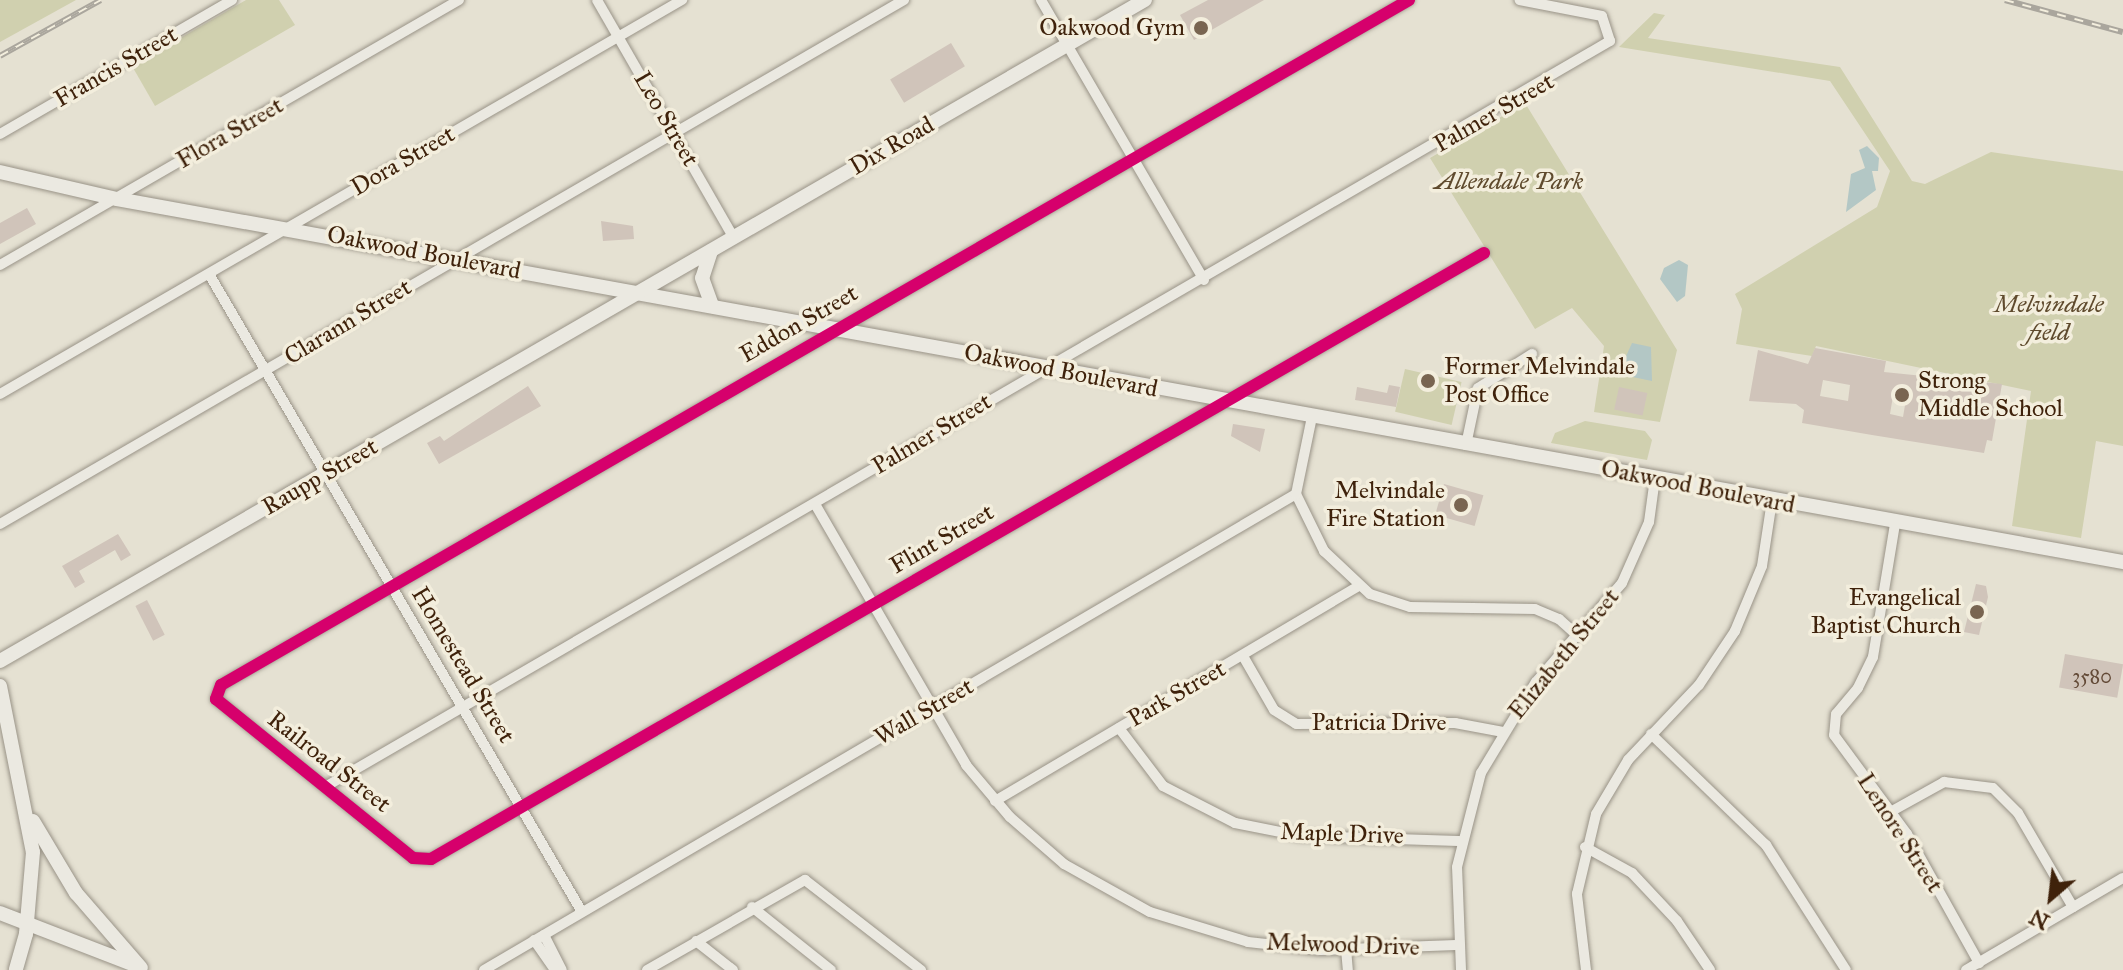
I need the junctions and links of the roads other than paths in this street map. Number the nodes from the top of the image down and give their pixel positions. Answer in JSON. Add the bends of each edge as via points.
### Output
{"nodes":[{"id":1,"x":232,"y":0,"type":"edge"},
{"id":2,"x":459,"y":0,"type":"edge"},
{"id":3,"x":597,"y":0,"type":"edge"},
{"id":4,"x":682,"y":0,"type":"edge"},
{"id":5,"x":904,"y":0,"type":"edge"},
{"id":6,"x":1041,"y":0,"type":"edge"},
{"id":7,"x":1145,"y":0,"type":"edge"},
{"id":8,"x":1409,"y":0,"type":"edge"},
{"id":9,"x":1520,"y":0,"type":"edge"},
{"id":10,"x":618,"y":37,"type":"junction"},
{"id":11,"x":1067,"y":44,"type":"junction"},
{"id":12,"x":0,"y":134,"type":"edge"},
{"id":13,"x":675,"y":134,"type":"junction"},
{"id":14,"x":1131,"y":160,"type":"junction"},
{"id":15,"x":0,"y":172,"type":"edge"},
{"id":16,"x":117,"y":199,"type":"junction"},
{"id":17,"x":287,"y":228,"type":"junction"},
{"id":18,"x":734,"y":238,"type":"junction"},
{"id":19,"x":712,"y":249,"type":"junction"},
{"id":20,"x":1484,"y":253,"type":"dead end"},
{"id":21,"x":457,"y":258,"type":"junction"},
{"id":22,"x":0,"y":265,"type":"edge"},
{"id":23,"x":209,"y":274,"type":"junction"},
{"id":24,"x":1204,"y":280,"type":"junction"},
{"id":25,"x":640,"y":293,"type":"junction"},
{"id":26,"x":712,"y":306,"type":"junction"},
{"id":27,"x":835,"y":328,"type":"junction"},
{"id":28,"x":1532,"y":354,"type":"dead end"},
{"id":29,"x":1048,"y":369,"type":"junction"},
{"id":30,"x":264,"y":371,"type":"junction"},
{"id":31,"x":0,"y":394,"type":"edge"},
{"id":32,"x":1227,"y":402,"type":"junction"},
{"id":33,"x":1312,"y":417,"type":"junction"},
{"id":34,"x":1466,"y":445,"type":"junction"},
{"id":35,"x":324,"y":475,"type":"junction"},
{"id":36,"x":1655,"y":478,"type":"junction"},
{"id":37,"x":1296,"y":494,"type":"junction"},
{"id":38,"x":1772,"y":501,"type":"junction"},
{"id":39,"x":815,"y":504,"type":"junction"},
{"id":40,"x":0,"y":524,"type":"edge"},
{"id":41,"x":1895,"y":524,"type":"junction"},
{"id":42,"x":2123,"y":562,"type":"edge"},
{"id":43,"x":1358,"y":586,"type":"junction"},
{"id":44,"x":391,"y":587,"type":"junction"},
{"id":45,"x":873,"y":604,"type":"junction"},
{"id":46,"x":1579,"y":637,"type":"junction"},
{"id":47,"x":1243,"y":656,"type":"junction"},
{"id":48,"x":0,"y":661,"type":"edge"},
{"id":49,"x":0,"y":686,"type":"edge"},
{"id":50,"x":216,"y":692,"type":"joint"},
{"id":51,"x":463,"y":707,"type":"junction"},
{"id":52,"x":931,"y":708,"type":"junction"},
{"id":53,"x":1119,"y":728,"type":"junction"},
{"id":54,"x":1503,"y":732,"type":"junction"},
{"id":55,"x":1651,"y":734,"type":"junction"},
{"id":56,"x":325,"y":787,"type":"junction"},
{"id":57,"x":995,"y":801,"type":"junction"},
{"id":58,"x":522,"y":807,"type":"junction"},
{"id":59,"x":27,"y":809,"type":"junction"},
{"id":60,"x":1892,"y":811,"type":"junction"},
{"id":61,"x":1461,"y":841,"type":"junction"},
{"id":62,"x":1585,"y":847,"type":"junction"},
{"id":63,"x":422,"y":861,"type":"joint"},
{"id":64,"x":2123,"y":878,"type":"edge"},
{"id":65,"x":752,"y":907,"type":"junction"},
{"id":66,"x":2073,"y":907,"type":"junction"},
{"id":67,"x":582,"y":912,"type":"junction"},
{"id":68,"x":0,"y":913,"type":"edge"},
{"id":69,"x":27,"y":923,"type":"junction"},
{"id":70,"x":539,"y":938,"type":"junction"},
{"id":71,"x":696,"y":941,"type":"junction"},
{"id":72,"x":1456,"y":945,"type":"junction"},
{"id":73,"x":1346,"y":949,"type":"junction"},
{"id":74,"x":1979,"y":963,"type":"junction"},
{"id":75,"x":144,"y":969,"type":"edge"},
{"id":76,"x":16,"y":970,"type":"edge"},
{"id":77,"x":484,"y":970,"type":"edge"},
{"id":78,"x":555,"y":970,"type":"edge"},
{"id":79,"x":562,"y":970,"type":"edge"},
{"id":80,"x":647,"y":970,"type":"edge"},
{"id":81,"x":733,"y":970,"type":"edge"},
{"id":82,"x":831,"y":970,"type":"edge"},
{"id":83,"x":921,"y":970,"type":"edge"},
{"id":84,"x":1348,"y":970,"type":"edge"},
{"id":85,"x":1461,"y":970,"type":"edge"},
{"id":86,"x":1586,"y":970,"type":"edge"},
{"id":87,"x":1710,"y":970,"type":"edge"},
{"id":88,"x":1846,"y":970,"type":"edge"},
{"id":89,"x":1966,"y":970,"type":"edge"}],
"edges":[{"from":1,"to":12,"type":"street","name":"Francis Street"},
{"from":2,"to":16,"type":"street","name":"Flora Street"},
{"from":3,"to":10,"type":"street","name":"Leo Street"},
{"from":4,"to":10,"type":"street","name":"Dora Street"},
{"from":5,"to":13,"type":"street","name":"Clarann Street"},
{"from":6,"to":11,"type":"street"},
{"from":7,"to":11,"type":"main road","name":"Dix Road"},
{"from":8,"to":14,"type":"street","name":"Eddon Street"},
{"from":9,"to":24,"type":"street","name":"Palmer Street","via":[[1596,13],[1611,29],[1604,50]]},
{"from":10,"to":13,"type":"street","name":"Leo Street"},
{"from":10,"to":17,"type":"street","name":"Dora Street"},
{"from":11,"to":14,"type":"street"},
{"from":11,"to":18,"type":"main road","name":"Dix Road"},
{"from":13,"to":18,"type":"street","name":"Leo Street"},
{"from":13,"to":21,"type":"street","name":"Clarann Street"},
{"from":14,"to":24,"type":"street"},
{"from":14,"to":27,"type":"street","name":"Eddon Street"},
{"from":15,"to":16,"type":"main road","name":"Oakwood Boulevard"},
{"from":16,"to":17,"type":"main road","name":"Oakwood Boulevard"},
{"from":16,"to":22,"type":"street","name":"Flora Street"},
{"from":17,"to":21,"type":"main road","name":"Oakwood Boulevard"},
{"from":17,"to":23,"type":"street","name":"Dora Street"},
{"from":18,"to":19,"type":"main road","name":"Dix Road"},
{"from":19,"to":25,"type":"main road","name":"Dix Road"},
{"from":19,"to":26,"type":"main road","via":[[702,278]]},
{"from":20,"to":32,"type":"street","name":"Flint Street"},
{"from":21,"to":25,"type":"main road","name":"Oakwood Boulevard"},
{"from":21,"to":30,"type":"street","name":"Clarann Street"},
{"from":23,"to":30,"type":"street","name":"Homestead Street"},
{"from":23,"to":31,"type":"street","name":"Dora Street"},
{"from":24,"to":29,"type":"street","name":"Palmer Street"},
{"from":25,"to":26,"type":"main road","name":"Oakwood Boulevard"},
{"from":25,"to":35,"type":"main road","name":"Raupp Street"},
{"from":26,"to":27,"type":"main road","name":"Oakwood Boulevard"},
{"from":27,"to":29,"type":"main road","name":"Oakwood Boulevard"},
{"from":27,"to":44,"type":"street","name":"Eddon Street"},
{"from":28,"to":34,"type":"street","via":[[1478,388]]},
{"from":29,"to":32,"type":"main road","name":"Oakwood Boulevard"},
{"from":29,"to":39,"type":"street","name":"Palmer Street"},
{"from":30,"to":35,"type":"street","name":"Homestead Street"},
{"from":30,"to":40,"type":"street","name":"Clarann Street"},
{"from":32,"to":33,"type":"main road","name":"Oakwood Boulevard"},
{"from":32,"to":45,"type":"street","name":"Flint Street"},
{"from":33,"to":34,"type":"main road","name":"Oakwood Boulevard"},
{"from":33,"to":37,"type":"street"},
{"from":34,"to":36,"type":"main road","name":"Oakwood Boulevard"},
{"from":35,"to":44,"type":"street","name":"Homestead Street"},
{"from":35,"to":48,"type":"main road","name":"Raupp Street"},
{"from":36,"to":38,"type":"main road","name":"Oakwood Boulevard"},
{"from":36,"to":46,"type":"street","name":"Elizabeth Street","via":[[1633,564]]},
{"from":37,"to":43,"type":"street","via":[[1324,551]]},
{"from":37,"to":52,"type":"street","name":"Wall Street"},
{"from":38,"to":41,"type":"main road","name":"Oakwood Boulevard"},
{"from":38,"to":55,"type":"street","via":[[1762,566],[1735,631],[1699,685]]},
{"from":39,"to":45,"type":"street","name":"Melwood Drive"},
{"from":39,"to":51,"type":"street","name":"Palmer Street"},
{"from":41,"to":42,"type":"main road","name":"Oakwood Boulevard"},
{"from":41,"to":60,"type":"street","name":"Lenore Street","via":[[1873,657],[1832,727]]},
{"from":43,"to":46,"type":"street","via":[[1410,607],[1535,609]]},
{"from":43,"to":47,"type":"street","name":"Park Street"},
{"from":44,"to":50,"type":"street","name":"Eddon Street"},
{"from":44,"to":51,"type":"street","name":"Homestead Street"},
{"from":45,"to":52,"type":"street","name":"Melwood Drive"},
{"from":45,"to":58,"type":"street","name":"Flint Street"},
{"from":46,"to":54,"type":"street","name":"Elizabeth Street","via":[[1536,682]]},
{"from":47,"to":53,"type":"street","name":"Park Street"},
{"from":47,"to":54,"type":"street","name":"Patricia Drive","via":[[1274,710],[1296,724],[1455,723]]},
{"from":49,"to":59,"type":"main road"},
{"from":50,"to":56,"type":"street","name":"Railroad Street","via":[[218,703]]},
{"from":51,"to":56,"type":"street","name":"Palmer Street"},
{"from":51,"to":58,"type":"street","name":"Homestead Street"},
{"from":52,"to":57,"type":"street","name":"Melwood Drive"},
{"from":52,"to":67,"type":"street","name":"Wall Street"},
{"from":53,"to":57,"type":"street","name":"Park Street"},
{"from":53,"to":61,"type":"street","name":"Maple Drive","via":[[1163,786],[1235,823],[1300,836]]},
{"from":54,"to":61,"type":"street","name":"Elizabeth Street","via":[[1481,773]]},
{"from":55,"to":62,"type":"street","via":[[1609,788]]},
{"from":55,"to":88,"type":"street","via":[[1766,845]]},
{"from":56,"to":63,"type":"street","name":"Railroad Street"},
{"from":57,"to":73,"type":"street","name":"Melwood Drive","via":[[1064,864],[1150,912],[1248,942]]},
{"from":58,"to":63,"type":"street","name":"Flint Street"},
{"from":58,"to":67,"type":"street","name":"Homestead Street"},
{"from":59,"to":69,"type":"main road","via":[[33,873]]},
{"from":59,"to":75,"type":"main road","via":[[66,879]]},
{"from":60,"to":66,"type":"street","via":[[1944,782],[1993,788],[2018,813]]},
{"from":60,"to":74,"type":"street","name":"Lenore Street"},
{"from":61,"to":72,"type":"street","name":"Elizabeth Street"},
{"from":62,"to":86,"type":"street","via":[[1577,910]]},
{"from":62,"to":87,"type":"street","via":[[1632,873],[1677,921]]},
{"from":64,"to":66,"type":"street"},
{"from":65,"to":71,"type":"street"},
{"from":65,"to":82,"type":"street"},
{"from":65,"to":83,"type":"street","via":[[805,880]]},
{"from":66,"to":74,"type":"street"},
{"from":67,"to":70,"type":"street","name":"Wall Street"},
{"from":68,"to":69,"type":"main road"},
{"from":69,"to":75,"type":"main road"},
{"from":69,"to":76,"type":"main road"},
{"from":70,"to":77,"type":"street","name":"Wall Street"},
{"from":70,"to":78,"type":"street"},
{"from":70,"to":79,"type":"street"},
{"from":71,"to":80,"type":"street"},
{"from":71,"to":81,"type":"street"},
{"from":72,"to":73,"type":"street","name":"Melwood Drive"},
{"from":72,"to":85,"type":"street","name":"Elizabeth Street"},
{"from":73,"to":84,"type":"street"},
{"from":74,"to":89,"type":"street"}]}
